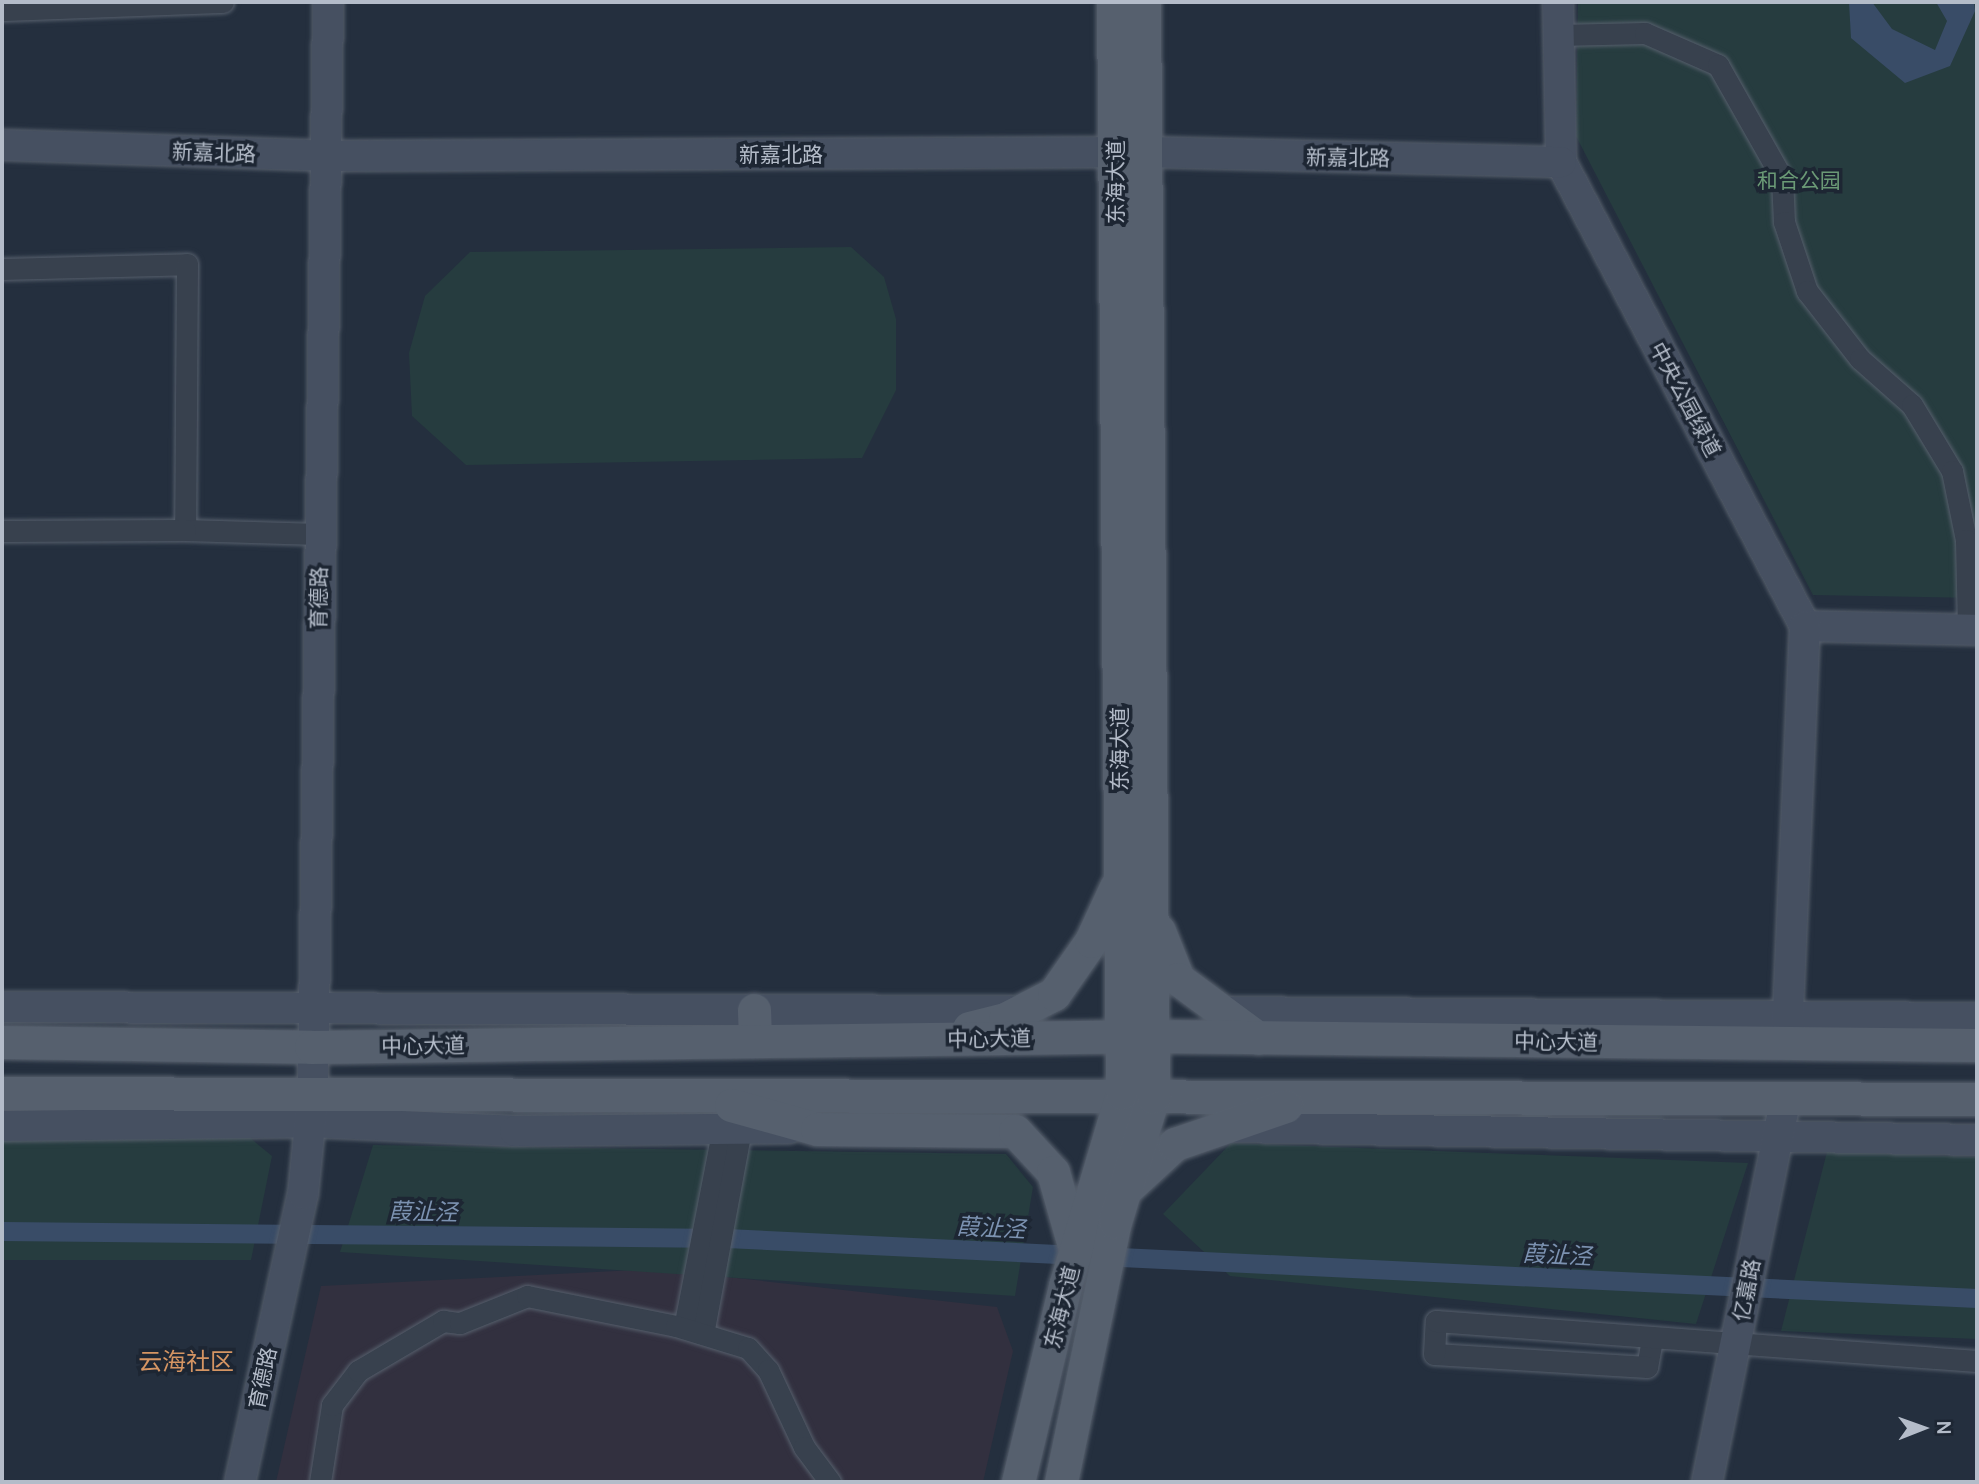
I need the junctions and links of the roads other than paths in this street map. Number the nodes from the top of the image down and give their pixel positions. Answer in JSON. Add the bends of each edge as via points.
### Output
{"nodes":[{"id":1,"x":223,"y":2,"type":"edge"},
{"id":2,"x":328,"y":2,"type":"edge"},
{"id":3,"x":1113,"y":2,"type":"edge"},
{"id":4,"x":1144,"y":2,"type":"edge"},
{"id":5,"x":1558,"y":2,"type":"edge"},
{"id":6,"x":2,"y":10,"type":"edge"},
{"id":7,"x":1559,"y":35,"type":"junction"},
{"id":8,"x":2,"y":145,"type":"edge"},
{"id":9,"x":1130,"y":152,"type":"junction"},
{"id":10,"x":326,"y":156,"type":"junction"},
{"id":11,"x":1561,"y":162,"type":"junction"},
{"id":12,"x":2,"y":269,"type":"edge"},
{"id":13,"x":185,"y":530,"type":"junction"},
{"id":14,"x":2,"y":531,"type":"edge"},
{"id":15,"x":319,"y":534,"type":"junction"},
{"id":16,"x":1805,"y":626,"type":"junction"},
{"id":17,"x":1973,"y":630,"type":"edge"},
{"id":18,"x":1120,"y":879,"type":"junction"},
{"id":19,"x":1151,"y":892,"type":"junction"},
{"id":20,"x":2,"y":1007,"type":"edge"},
{"id":21,"x":312,"y":1009,"type":"junction"},
{"id":22,"x":1021,"y":1011,"type":"junction"},
{"id":23,"x":1222,"y":1012,"type":"junction"},
{"id":24,"x":1977,"y":1018,"type":"edge"},
{"id":25,"x":755,"y":1026,"type":"junction"},
{"id":26,"x":1787,"y":1030,"type":"junction"},
{"id":27,"x":1136,"y":1036,"type":"junction"},
{"id":28,"x":1258,"y":1038,"type":"junction"},
{"id":29,"x":925,"y":1039,"type":"junction"},
{"id":30,"x":2,"y":1042,"type":"edge"},
{"id":31,"x":1977,"y":1045,"type":"edge"},
{"id":32,"x":311,"y":1047,"type":"junction"},
{"id":33,"x":2,"y":1093,"type":"edge"},
{"id":34,"x":699,"y":1095,"type":"junction"},
{"id":35,"x":1137,"y":1097,"type":"junction"},
{"id":36,"x":1307,"y":1098,"type":"junction"},
{"id":37,"x":1786,"y":1098,"type":"junction"},
{"id":38,"x":1977,"y":1099,"type":"edge"},
{"id":39,"x":312,"y":1108,"type":"junction"},
{"id":40,"x":2,"y":1126,"type":"edge"},
{"id":41,"x":1229,"y":1127,"type":"junction"},
{"id":42,"x":732,"y":1128,"type":"junction"},
{"id":43,"x":817,"y":1129,"type":"junction"},
{"id":44,"x":1777,"y":1139,"type":"junction"},
{"id":45,"x":1977,"y":1140,"type":"edge"},
{"id":46,"x":1125,"y":1191,"type":"junction"},
{"id":47,"x":1075,"y":1250,"type":"junction"},
{"id":48,"x":693,"y":1331,"type":"junction"},
{"id":49,"x":1652,"y":1339,"type":"junction"},
{"id":50,"x":1735,"y":1346,"type":"junction"},
{"id":51,"x":1977,"y":1361,"type":"edge"},
{"id":52,"x":240,"y":1482,"type":"edge"},
{"id":53,"x":320,"y":1482,"type":"edge"},
{"id":54,"x":830,"y":1482,"type":"edge"},
{"id":55,"x":1018,"y":1482,"type":"edge"},
{"id":56,"x":1061,"y":1482,"type":"edge"},
{"id":57,"x":1707,"y":1482,"type":"edge"}],
"edges":[{"from":1,"to":6,"type":"street"},
{"from":2,"to":10,"type":"street","name":"育德路"},
{"from":3,"to":9,"type":"main road","name":"东海大道"},
{"from":4,"to":9,"type":"main road","name":"东海大道"},
{"from":5,"to":7,"type":"street","name":"中央公园绿道"},
{"from":7,"to":11,"type":"street","name":"中央公园绿道"},
{"from":7,"to":17,"type":"street","via":[[1645,33],[1718,65],[1782,178],[1784,222],[1807,291],[1860,359],[1912,405],[1952,471],[1966,540]]},
{"from":8,"to":10,"type":"street","name":"新嘉北路"},
{"from":9,"to":10,"type":"street","name":"新嘉北路"},
{"from":9,"to":11,"type":"street","name":"新嘉北路"},
{"from":9,"to":18,"type":"main road","name":"东海大道"},
{"from":9,"to":19,"type":"main road","name":"东海大道"},
{"from":10,"to":15,"type":"street","name":"育德路"},
{"from":11,"to":16,"type":"street","name":"中央公园绿道"},
{"from":12,"to":13,"type":"street","via":[[187,264]]},
{"from":13,"to":14,"type":"street"},
{"from":13,"to":15,"type":"street"},
{"from":15,"to":21,"type":"street","name":"育德路"},
{"from":16,"to":17,"type":"street"},
{"from":16,"to":26,"type":"street"},
{"from":18,"to":22,"type":"main road","via":[[1091,940],[1054,994]]},
{"from":18,"to":27,"type":"main road","name":"东海大道"},
{"from":19,"to":23,"type":"main road","via":[[1178,979]]},
{"from":19,"to":27,"type":"main road","name":"东海大道"},
{"from":20,"to":21,"type":"street"},
{"from":21,"to":25,"type":"street"},
{"from":21,"to":32,"type":"street","name":"育德路"},
{"from":22,"to":25,"type":"street"},
{"from":22,"to":29,"type":"main road"},
{"from":23,"to":26,"type":"street"},
{"from":23,"to":28,"type":"main road"},
{"from":24,"to":26,"type":"street"},
{"from":25,"to":29,"type":"main road","name":"中心大道"},
{"from":25,"to":32,"type":"main road","name":"中心大道"},
{"from":26,"to":28,"type":"main road","name":"中心大道"},
{"from":26,"to":31,"type":"main road","name":"中心大道"},
{"from":27,"to":28,"type":"main road","name":"中心大道"},
{"from":27,"to":29,"type":"main road","name":"中心大道"},
{"from":27,"to":35,"type":"main road","name":"东海大道"},
{"from":30,"to":32,"type":"main road","name":"中心大道"},
{"from":32,"to":39,"type":"street","name":"育德路"},
{"from":33,"to":39,"type":"main road"},
{"from":34,"to":35,"type":"main road"},
{"from":34,"to":39,"type":"main road"},
{"from":34,"to":43,"type":"main road"},
{"from":35,"to":36,"type":"main road"},
{"from":35,"to":46,"type":"main road","name":"东海大道"},
{"from":35,"to":47,"type":"main road","name":"东海大道"},
{"from":36,"to":37,"type":"main road"},
{"from":36,"to":41,"type":"main road"},
{"from":37,"to":38,"type":"main road"},
{"from":37,"to":44,"type":"street","name":"亿嘉路"},
{"from":39,"to":40,"type":"street"},
{"from":39,"to":42,"type":"street","via":[[515,1130]]},
{"from":39,"to":52,"type":"street","name":"育德路","via":[[303,1194]]},
{"from":41,"to":44,"type":"street"},
{"from":41,"to":46,"type":"main road","via":[[1175,1144]]},
{"from":42,"to":43,"type":"street"},
{"from":42,"to":48,"type":"street"},
{"from":43,"to":47,"type":"main road","via":[[1016,1131],[1052,1172]]},
{"from":44,"to":45,"type":"street"},
{"from":44,"to":50,"type":"street","name":"亿嘉路"},
{"from":46,"to":56,"type":"main road","name":"东海大道"},
{"from":47,"to":55,"type":"main road","name":"东海大道"},
{"from":48,"to":53,"type":"street","via":[[527,1296],[460,1323],[443,1321],[353,1377],[332,1405]]},
{"from":48,"to":54,"type":"street","via":[[748,1348],[768,1370],[804,1447]]},
{"from":49,"to":49,"type":"street","via":[[1436,1321],[1434,1354],[1647,1367]]},
{"from":49,"to":50,"type":"street"},
{"from":50,"to":51,"type":"street"},
{"from":50,"to":57,"type":"street","name":"亿嘉路"}]}
